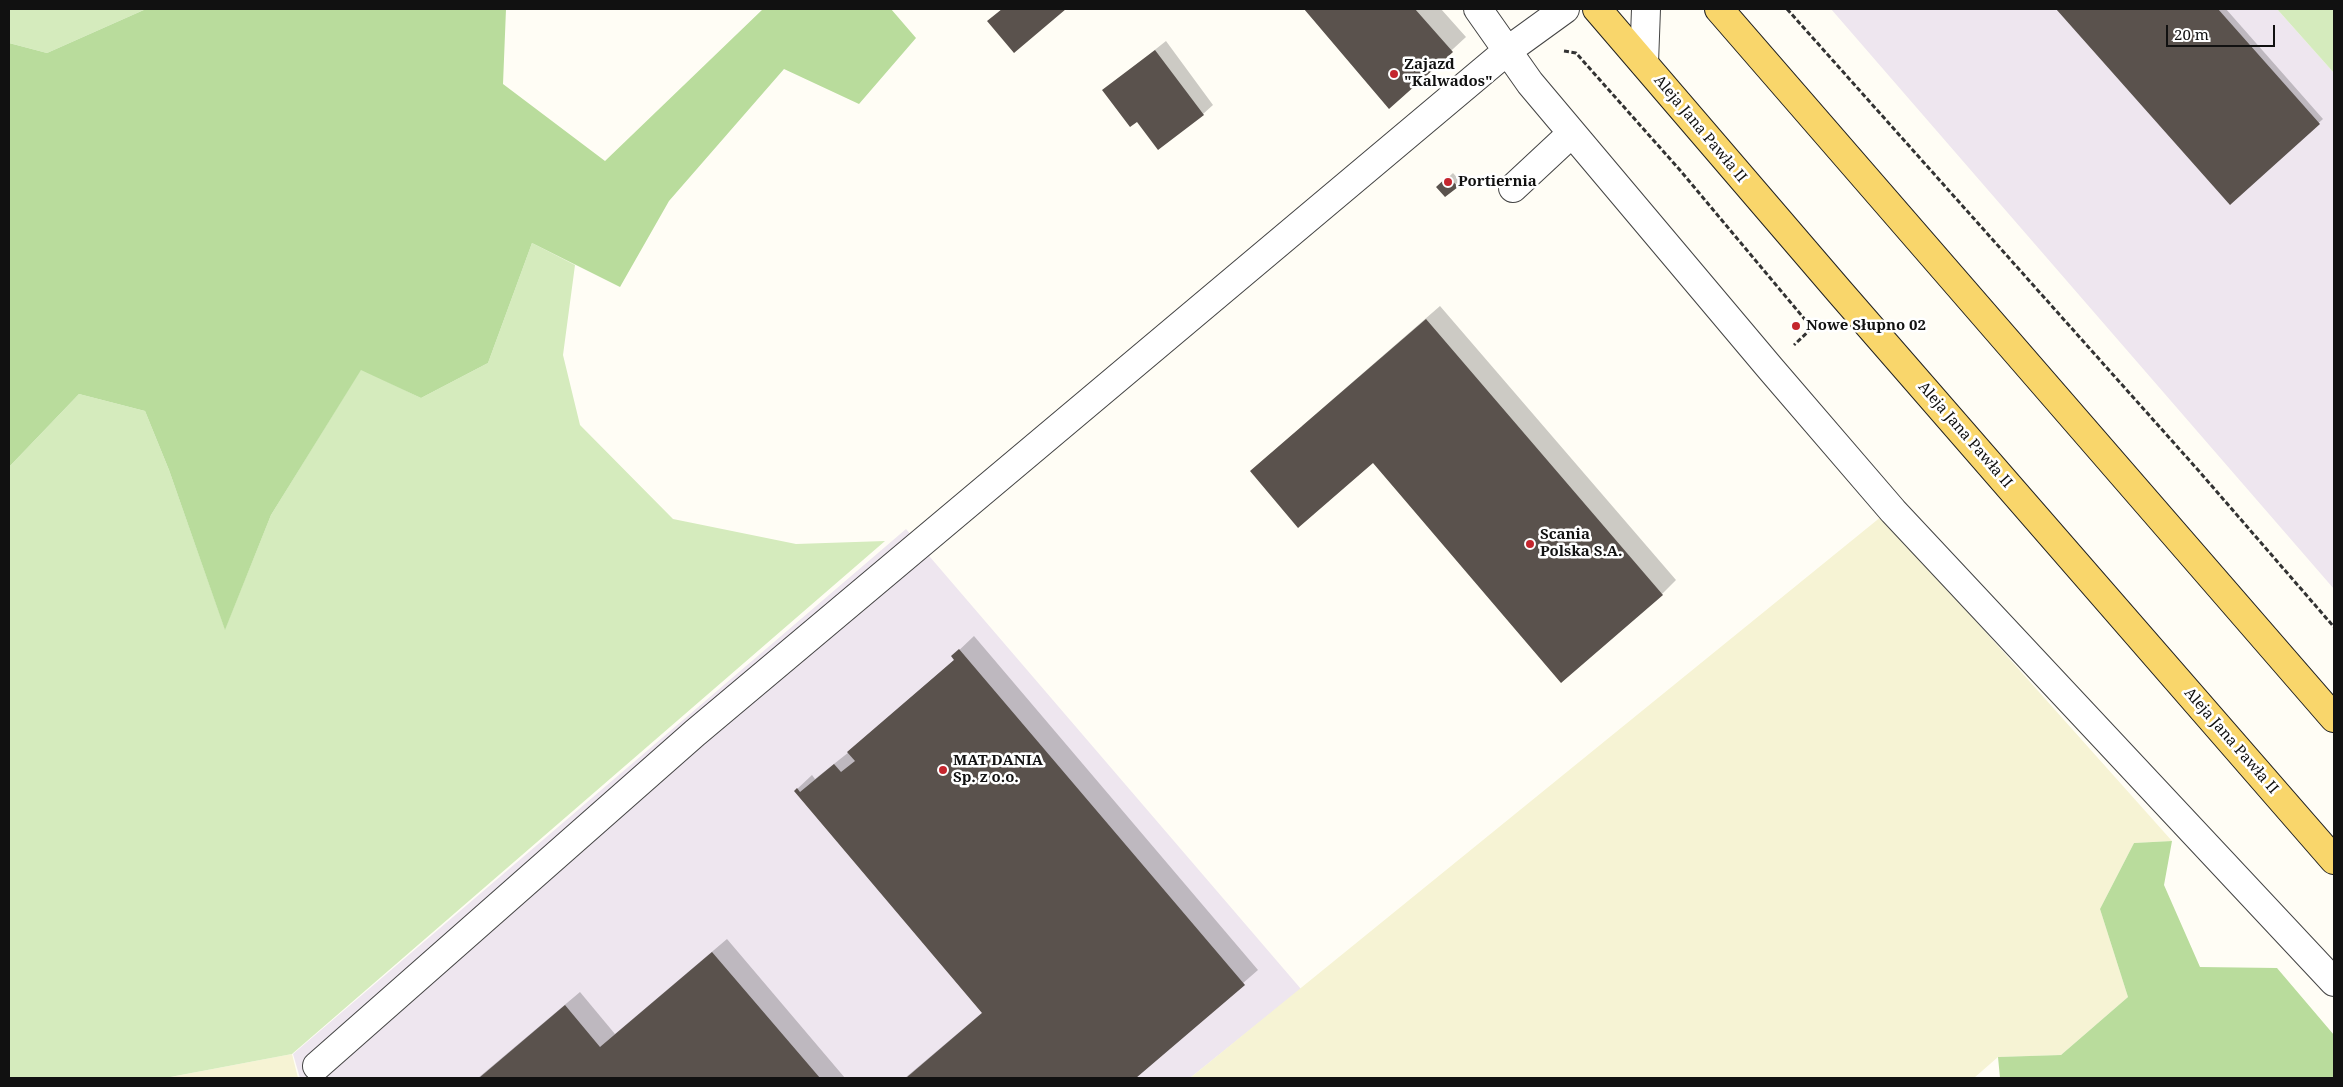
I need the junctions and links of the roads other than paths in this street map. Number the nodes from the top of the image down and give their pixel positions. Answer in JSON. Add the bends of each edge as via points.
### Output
{"nodes":[{"id":1,"x":1478,"y":9,"type":"edge"},
{"id":2,"x":1565,"y":9,"type":"edge"},
{"id":3,"x":1597,"y":9,"type":"edge"},
{"id":4,"x":1646,"y":9,"type":"edge"},
{"id":5,"x":1720,"y":9,"type":"edge"},
{"id":6,"x":1507,"y":51,"type":"junction"},
{"id":7,"x":1644,"y":64,"type":"junction"},
{"id":8,"x":1572,"y":133,"type":"junction"},
{"id":9,"x":1513,"y":188,"type":"dead end"},
{"id":10,"x":2334,"y":718,"type":"edge"},
{"id":11,"x":2334,"y":860,"type":"edge"},
{"id":12,"x":2334,"y":982,"type":"edge"},
{"id":13,"x":317,"y":1066,"type":"dead end"}],
"edges":[{"from":1,"to":6,"type":"street"},
{"from":2,"to":6,"type":"street"},
{"from":3,"to":7,"type":"main road","name":"Aleja Jana Pawła II"},
{"from":4,"to":7,"type":"street"},
{"from":5,"to":10,"type":"main road"},
{"from":6,"to":8,"type":"street"},
{"from":6,"to":13,"type":"street","via":[[694,733]]},
{"from":7,"to":11,"type":"main road","name":"Aleja Jana Pawła II"},
{"from":8,"to":9,"type":"street"},
{"from":8,"to":12,"type":"street","via":[[1894,511]]}]}
